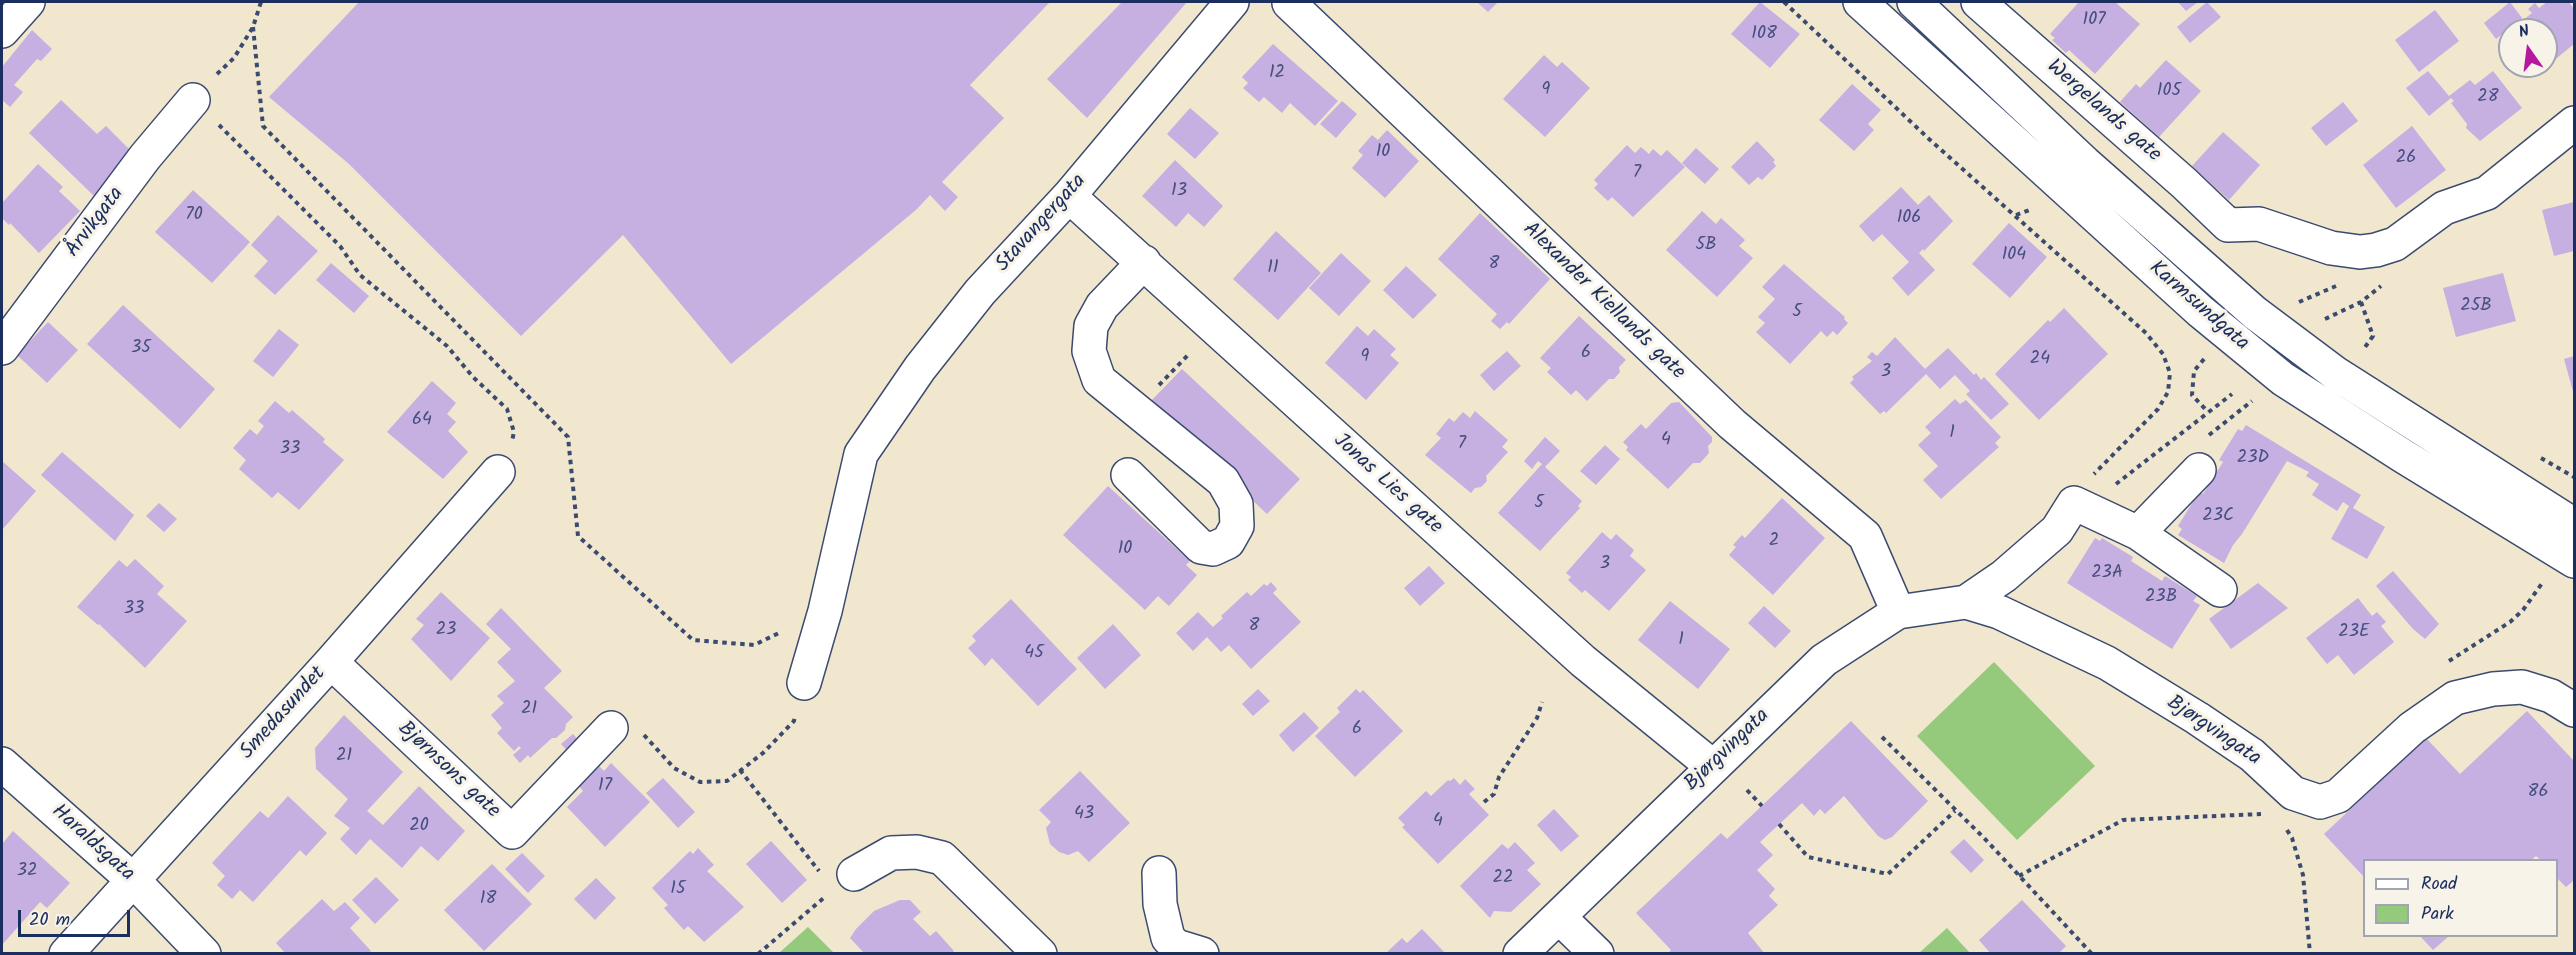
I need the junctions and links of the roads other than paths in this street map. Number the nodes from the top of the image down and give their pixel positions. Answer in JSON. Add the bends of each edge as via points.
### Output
{"nodes":[{"id":1,"x":28,"y":2,"type":"edge"},
{"id":2,"x":1232,"y":2,"type":"edge"},
{"id":3,"x":1860,"y":2,"type":"edge"},
{"id":4,"x":1914,"y":2,"type":"edge"},
{"id":5,"x":1978,"y":2,"type":"edge"},
{"id":6,"x":1290,"y":3,"type":"edge"},
{"id":7,"x":2,"y":31,"type":"edge"},
{"id":8,"x":193,"y":100,"type":"road end"},
{"id":9,"x":2574,"y":123,"type":"edge"},
{"id":10,"x":1069,"y":196,"type":"junction"},
{"id":11,"x":1144,"y":262,"type":"junction"},
{"id":12,"x":2,"y":348,"type":"edge"},
{"id":13,"x":2199,"y":470,"type":"dead end"},
{"id":14,"x":498,"y":472,"type":"road end"},
{"id":15,"x":1128,"y":475,"type":"dead end"},
{"id":16,"x":2574,"y":525,"type":"edge"},
{"id":17,"x":2138,"y":533,"type":"junction"},
{"id":18,"x":2574,"y":561,"type":"edge"},
{"id":19,"x":2220,"y":590,"type":"dead end"},
{"id":20,"x":1966,"y":602,"type":"junction"},
{"id":21,"x":1898,"y":612,"type":"junction"},
{"id":22,"x":331,"y":662,"type":"junction"},
{"id":23,"x":804,"y":683,"type":"road end"},
{"id":24,"x":2574,"y":710,"type":"edge"},
{"id":25,"x":611,"y":728,"type":"road end"},
{"id":26,"x":2,"y":764,"type":"edge"},
{"id":27,"x":1712,"y":766,"type":"junction"},
{"id":28,"x":1159,"y":873,"type":"dead end"},
{"id":29,"x":132,"y":880,"type":"junction"},
{"id":30,"x":844,"y":882,"type":"road end"},
{"id":31,"x":1558,"y":917,"type":"junction"},
{"id":32,"x":66,"y":954,"type":"edge"},
{"id":33,"x":204,"y":954,"type":"edge"},
{"id":34,"x":1040,"y":954,"type":"edge"},
{"id":35,"x":1202,"y":954,"type":"edge"},
{"id":36,"x":1520,"y":954,"type":"edge"},
{"id":37,"x":1597,"y":954,"type":"edge"}],
"edges":[{"from":1,"to":7,"type":"street"},
{"from":2,"to":10,"type":"street","name":"Stavangergata"},
{"from":3,"to":18,"type":"street","name":"Karmsundgata","via":[[2200,311],[2283,379]]},
{"from":4,"to":16,"type":"street","name":"Karmsundgata","via":[[2085,163],[2255,313],[2335,374]]},
{"from":5,"to":9,"type":"street","name":"Wergelands gate","via":[[2228,225],[2259,224],[2331,248],[2360,252],[2395,244],[2444,208],[2487,193]]},
{"from":6,"to":21,"type":"street","name":"Alexander Kiellands gate","via":[[1732,424],[1865,536]]},
{"from":8,"to":12,"type":"street","name":"Årvikgata","via":[[145,157]]},
{"from":10,"to":11,"type":"street","name":"Jonas Lies gate"},
{"from":10,"to":23,"type":"street","name":"Stavangergata","via":[[980,292],[920,368],[861,454]]},
{"from":11,"to":15,"type":"street","via":[[1102,306],[1091,326],[1089,351],[1098,380],[1223,481],[1236,504],[1237,526],[1228,542],[1213,549],[1201,547]]},
{"from":11,"to":27,"type":"street","name":"Jonas Lies gate","via":[[1366,468],[1583,661]]},
{"from":13,"to":17,"type":"street"},
{"from":14,"to":22,"type":"street","name":"Smedasundet"},
{"from":17,"to":19,"type":"street"},
{"from":17,"to":20,"type":"street","name":"Bjørgvingata","via":[[2074,503],[2057,530],[2004,576]]},
{"from":20,"to":21,"type":"street","name":"Bjørgvingata"},
{"from":20,"to":24,"type":"street","name":"Bjørgvingata","via":[[1999,612],[2107,663],[2252,755],[2293,793],[2320,802],[2338,796],[2412,728],[2455,698],[2522,687],[2551,696]]},
{"from":21,"to":27,"type":"street","name":"Bjørgvingata","via":[[1824,660]]},
{"from":22,"to":25,"type":"street","name":"Bjørnsons gate","via":[[512,832]]},
{"from":22,"to":29,"type":"street","name":"Smedasundet"},
{"from":26,"to":29,"type":"street","name":"Haraldsgata"},
{"from":27,"to":31,"type":"street","name":"Bjørgvingata"},
{"from":28,"to":35,"type":"street","via":[[1160,904],[1168,939],[1176,946]]},
{"from":29,"to":32,"type":"street","name":"Smedasundet"},
{"from":29,"to":33,"type":"street","name":"Haraldsgata"},
{"from":30,"to":34,"type":"street","via":[[891,853],[917,852],[942,858]]},
{"from":31,"to":36,"type":"street","name":"Bjørgvingata"},
{"from":31,"to":37,"type":"street"}]}
